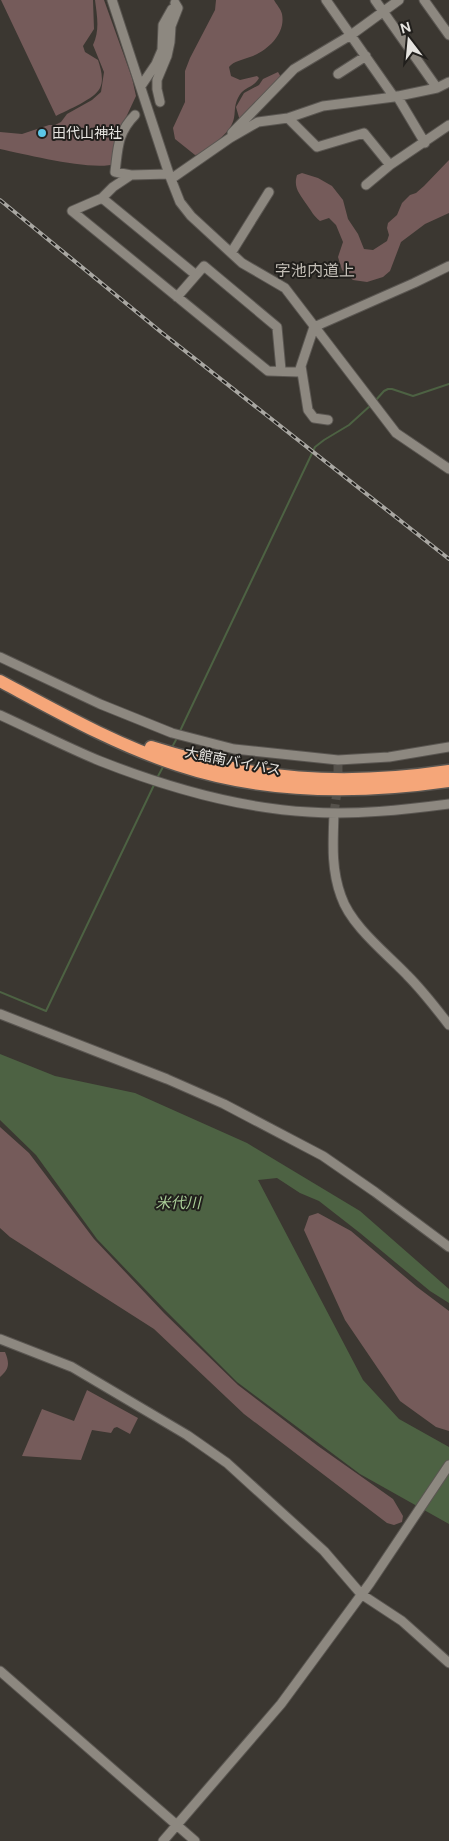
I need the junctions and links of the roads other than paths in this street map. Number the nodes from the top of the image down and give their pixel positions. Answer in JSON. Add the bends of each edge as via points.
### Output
{"nodes":[{"id":1,"x":112,"y":0,"type":"edge"},
{"id":2,"x":326,"y":0,"type":"edge"},
{"id":3,"x":375,"y":0,"type":"edge"},
{"id":4,"x":398,"y":0,"type":"edge"},
{"id":5,"x":424,"y":0,"type":"edge"},
{"id":6,"x":176,"y":2,"type":"edge"},
{"id":7,"x":383,"y":12,"type":"junction"},
{"id":8,"x":351,"y":35,"type":"junction"},
{"id":9,"x":449,"y":35,"type":"edge"},
{"id":10,"x":366,"y":56,"type":"junction"},
{"id":11,"x":338,"y":74,"type":"dead end"},
{"id":12,"x":449,"y":82,"type":"edge"},
{"id":13,"x":142,"y":86,"type":"junction"},
{"id":14,"x":437,"y":88,"type":"junction"},
{"id":15,"x":395,"y":96,"type":"junction"},
{"id":16,"x":160,"y":102,"type":"dead end"},
{"id":17,"x":135,"y":115,"type":"dead end"},
{"id":18,"x":288,"y":118,"type":"junction"},
{"id":19,"x":449,"y":125,"type":"edge"},
{"id":20,"x":425,"y":143,"type":"junction"},
{"id":21,"x":221,"y":144,"type":"junction"},
{"id":22,"x":390,"y":165,"type":"junction"},
{"id":23,"x":131,"y":175,"type":"junction"},
{"id":24,"x":170,"y":176,"type":"junction"},
{"id":25,"x":366,"y":185,"type":"dead end"},
{"id":26,"x":269,"y":192,"type":"dead end"},
{"id":27,"x":102,"y":198,"type":"junction"},
{"id":28,"x":231,"y":253,"type":"junction"},
{"id":29,"x":449,"y":266,"type":"edge"},
{"id":30,"x":196,"y":274,"type":"junction"},
{"id":31,"x":177,"y":297,"type":"junction"},
{"id":32,"x":314,"y":327,"type":"junction"},
{"id":33,"x":301,"y":366,"type":"junction"},
{"id":34,"x":281,"y":370,"type":"junction"},
{"id":35,"x":328,"y":420,"type":"dead end"},
{"id":36,"x":449,"y":469,"type":"edge"},
{"id":37,"x":0,"y":657,"type":"edge"},
{"id":38,"x":0,"y":681,"type":"edge"},
{"id":39,"x":0,"y":715,"type":"edge"},
{"id":40,"x":449,"y":747,"type":"edge"},
{"id":41,"x":180,"y":761,"type":"junction"},
{"id":42,"x":449,"y":771,"type":"edge"},
{"id":43,"x":449,"y":781,"type":"edge"},
{"id":44,"x":449,"y":804,"type":"edge"},
{"id":45,"x":334,"y":813,"type":"junction"},
{"id":46,"x":0,"y":1014,"type":"edge"},
{"id":47,"x":449,"y":1025,"type":"edge"},
{"id":48,"x":449,"y":1247,"type":"edge"},
{"id":49,"x":0,"y":1339,"type":"edge"},
{"id":50,"x":449,"y":1466,"type":"edge"},
{"id":51,"x":361,"y":1594,"type":"junction"},
{"id":52,"x":449,"y":1663,"type":"edge"},
{"id":53,"x":0,"y":1671,"type":"edge"},
{"id":54,"x":176,"y":1825,"type":"junction"},
{"id":55,"x":163,"y":1841,"type":"edge"},
{"id":56,"x":195,"y":1841,"type":"edge"}],
"edges":[{"from":1,"to":13,"type":"street"},
{"from":2,"to":8,"type":"street"},
{"from":3,"to":7,"type":"street"},
{"from":4,"to":7,"type":"street"},
{"from":5,"to":9,"type":"street"},
{"from":6,"to":13,"type":"street","via":[[163,25],[162,50]]},
{"from":6,"to":16,"type":"street","via":[[178,8],[171,26],[170,42],[157,80]]},
{"from":7,"to":8,"type":"street"},
{"from":7,"to":14,"type":"street"},
{"from":8,"to":10,"type":"street"},
{"from":8,"to":21,"type":"street","via":[[294,70]]},
{"from":10,"to":11,"type":"street"},
{"from":10,"to":15,"type":"street"},
{"from":12,"to":14,"type":"street"},
{"from":13,"to":24,"type":"street"},
{"from":14,"to":15,"type":"street"},
{"from":15,"to":18,"type":"street","via":[[322,106]]},
{"from":15,"to":20,"type":"street"},
{"from":17,"to":23,"type":"street","via":[[123,129],[116,155],[115,172]]},
{"from":18,"to":21,"type":"street","via":[[258,122]]},
{"from":18,"to":22,"type":"street","via":[[317,147],[364,133]]},
{"from":19,"to":20,"type":"street"},
{"from":20,"to":22,"type":"street"},
{"from":21,"to":24,"type":"street"},
{"from":22,"to":25,"type":"street"},
{"from":23,"to":24,"type":"street"},
{"from":23,"to":27,"type":"street"},
{"from":24,"to":28,"type":"street","via":[[180,202],[190,216]]},
{"from":26,"to":28,"type":"street"},
{"from":27,"to":30,"type":"street"},
{"from":27,"to":31,"type":"street","via":[[72,211]]},
{"from":28,"to":32,"type":"street","via":[[285,288]]},
{"from":29,"to":32,"type":"street"},
{"from":30,"to":31,"type":"street"},
{"from":30,"to":34,"type":"street","via":[[204,266],[277,327]]},
{"from":31,"to":34,"type":"street","via":[[268,371]]},
{"from":32,"to":33,"type":"street"},
{"from":32,"to":36,"type":"street","via":[[396,433]]},
{"from":33,"to":34,"type":"street","via":[[299,372]]},
{"from":33,"to":35,"type":"street","via":[[308,410],[314,418]]},
{"from":37,"to":40,"type":"street","via":[[100,704],[177,735],[234,750],[338,760],[389,757]]},
{"from":38,"to":41,"type":"highway","name":"大館南バイパス","via":[[89,728]]},
{"from":39,"to":45,"type":"street","via":[[99,760],[156,781],[249,805]]},
{"from":41,"to":42,"type":"highway","name":"大館南バイパス","via":[[325,780],[386,779]]},
{"from":41,"to":43,"type":"highway","name":"大館南バイパス","via":[[205,773],[262,784],[325,789],[388,788]]},
{"from":44,"to":45,"type":"street"},
{"from":45,"to":47,"type":"street","via":[[333,863],[341,898],[369,937],[409,977]]},
{"from":46,"to":48,"type":"street","via":[[224,1104],[323,1156]]},
{"from":49,"to":51,"type":"street","via":[[72,1367],[147,1410],[227,1463],[324,1550]]},
{"from":50,"to":51,"type":"street"},
{"from":51,"to":52,"type":"street","via":[[402,1621]]},
{"from":51,"to":54,"type":"street","via":[[281,1704]]},
{"from":53,"to":54,"type":"street"},
{"from":54,"to":55,"type":"street"},
{"from":54,"to":56,"type":"street"}]}
